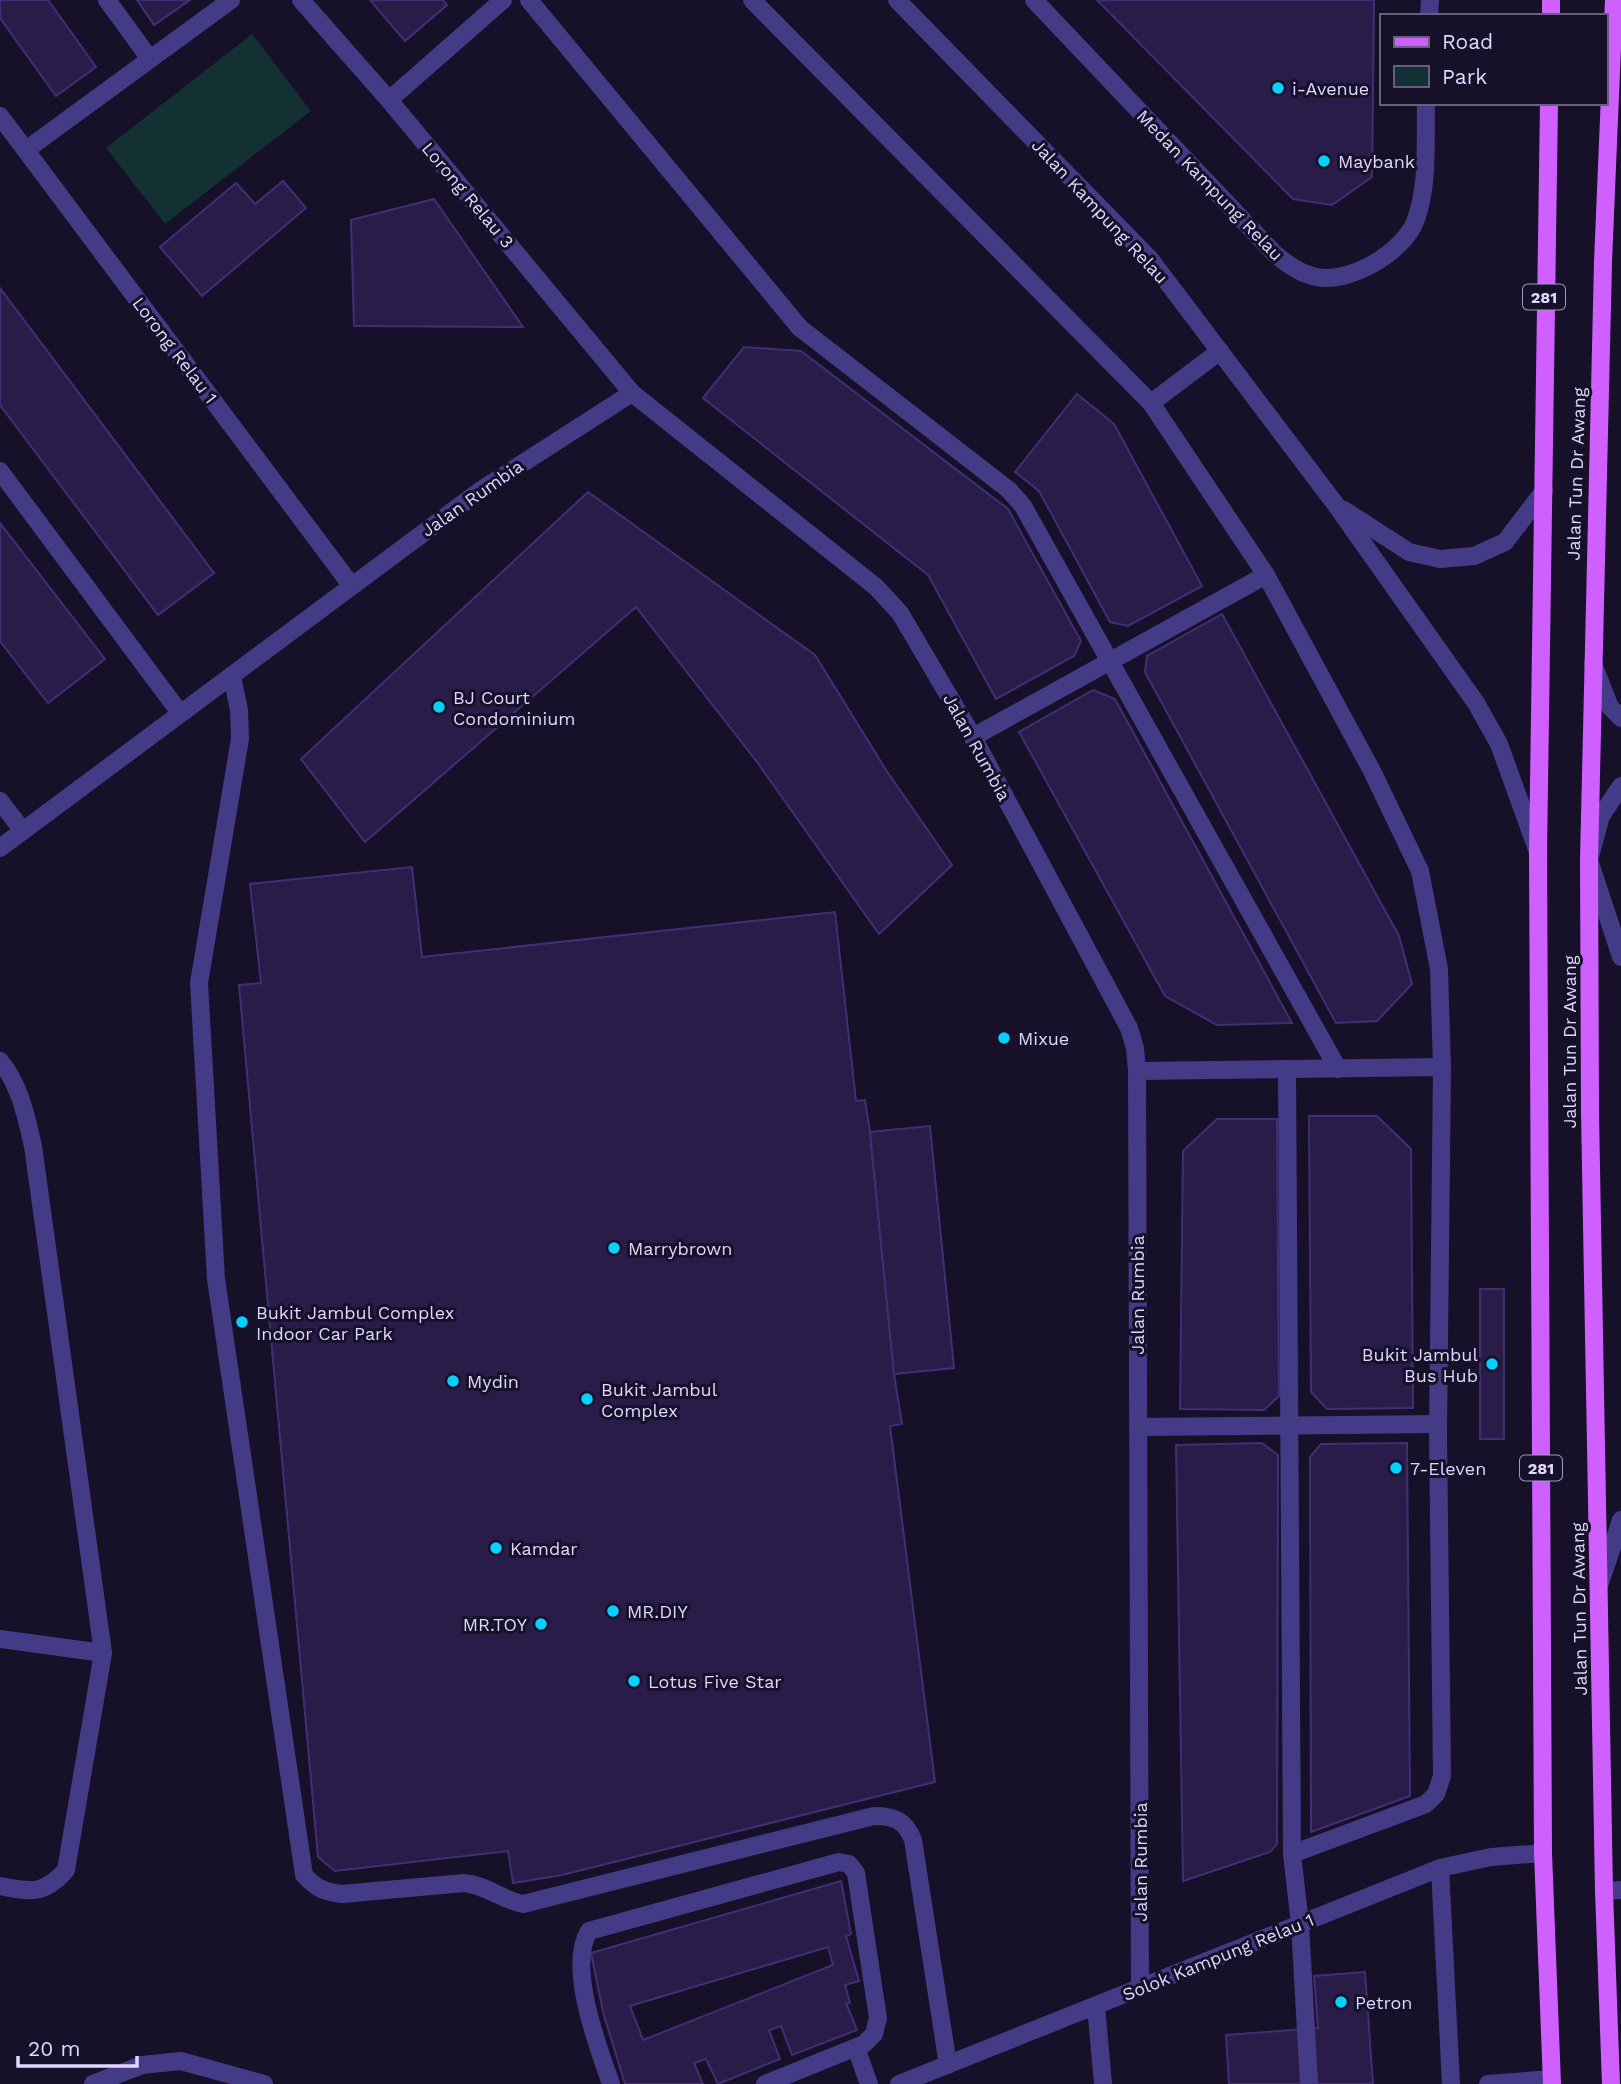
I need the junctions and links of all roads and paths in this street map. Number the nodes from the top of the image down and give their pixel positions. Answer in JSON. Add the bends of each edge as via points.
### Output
{"nodes":[{"id":1,"x":107,"y":0,"type":"edge"},
{"id":2,"x":231,"y":0,"type":"edge"},
{"id":3,"x":300,"y":0,"type":"edge"},
{"id":4,"x":503,"y":0,"type":"edge"},
{"id":5,"x":529,"y":0,"type":"edge"},
{"id":6,"x":752,"y":0,"type":"edge"},
{"id":7,"x":897,"y":0,"type":"edge"},
{"id":8,"x":1034,"y":0,"type":"edge"},
{"id":9,"x":1614,"y":0,"type":"edge"},
{"id":10,"x":150,"y":59,"type":"junction"},
{"id":11,"x":389,"y":100,"type":"junction"},
{"id":12,"x":1426,"y":105,"type":"edge"},
{"id":13,"x":1549,"y":105,"type":"edge"},
{"id":14,"x":0,"y":116,"type":"edge"},
{"id":15,"x":26,"y":150,"type":"junction"},
{"id":16,"x":1220,"y":351,"type":"junction"},
{"id":17,"x":632,"y":393,"type":"junction"},
{"id":18,"x":1151,"y":403,"type":"junction"},
{"id":19,"x":0,"y":471,"type":"edge"},
{"id":20,"x":1544,"y":492,"type":"junction"},
{"id":21,"x":1336,"y":505,"type":"junction"},
{"id":22,"x":1266,"y":575,"type":"junction"},
{"id":23,"x":351,"y":585,"type":"junction"},
{"id":24,"x":1111,"y":660,"type":"junction"},
{"id":25,"x":1592,"y":661,"type":"junction"},
{"id":26,"x":232,"y":676,"type":"junction"},
{"id":27,"x":180,"y":713,"type":"junction"},
{"id":28,"x":1621,"y":718,"type":"edge"},
{"id":29,"x":973,"y":737,"type":"junction"},
{"id":30,"x":1621,"y":786,"type":"edge"},
{"id":31,"x":0,"y":801,"type":"edge"},
{"id":32,"x":23,"y":831,"type":"junction"},
{"id":33,"x":0,"y":848,"type":"edge"},
{"id":34,"x":1538,"y":852,"type":"junction"},
{"id":35,"x":1588,"y":860,"type":"junction"},
{"id":36,"x":1621,"y":957,"type":"edge"},
{"id":37,"x":0,"y":1061,"type":"edge"},
{"id":38,"x":1442,"y":1067,"type":"junction"},
{"id":39,"x":1287,"y":1069,"type":"junction"},
{"id":40,"x":1338,"y":1069,"type":"junction"},
{"id":41,"x":1137,"y":1071,"type":"junction"},
{"id":42,"x":6,"y":1080,"type":"edge"},
{"id":43,"x":1438,"y":1424,"type":"junction"},
{"id":44,"x":1289,"y":1425,"type":"junction"},
{"id":45,"x":1138,"y":1427,"type":"junction"},
{"id":46,"x":1621,"y":1520,"type":"edge"},
{"id":47,"x":1599,"y":1583,"type":"junction"},
{"id":48,"x":0,"y":1639,"type":"edge"},
{"id":49,"x":103,"y":1653,"type":"junction"},
{"id":50,"x":1543,"y":1853,"type":"junction"},
{"id":51,"x":1292,"y":1854,"type":"junction"},
{"id":52,"x":1440,"y":1868,"type":"junction"},
{"id":53,"x":0,"y":1886,"type":"edge"},
{"id":54,"x":1613,"y":1890,"type":"edge"},
{"id":55,"x":1300,"y":1924,"type":"junction"},
{"id":56,"x":1140,"y":1988,"type":"junction"},
{"id":57,"x":1097,"y":2006,"type":"junction"},
{"id":58,"x":856,"y":2048,"type":"junction"},
{"id":59,"x":948,"y":2065,"type":"junction"},
{"id":60,"x":1551,"y":2082,"type":"edge"},
{"id":61,"x":93,"y":2084,"type":"edge"},
{"id":62,"x":264,"y":2084,"type":"edge"},
{"id":63,"x":611,"y":2084,"type":"edge"},
{"id":64,"x":765,"y":2084,"type":"edge"},
{"id":65,"x":869,"y":2084,"type":"edge"},
{"id":66,"x":899,"y":2084,"type":"edge"},
{"id":67,"x":1102,"y":2084,"type":"edge"},
{"id":68,"x":1310,"y":2084,"type":"edge"},
{"id":69,"x":1451,"y":2084,"type":"edge"},
{"id":70,"x":1488,"y":2084,"type":"edge"},
{"id":71,"x":1611,"y":2084,"type":"edge"}],
"edges":[{"from":1,"to":10,"type":"street"},
{"from":2,"to":10,"type":"street"},
{"from":3,"to":11,"type":"street","name":"Lorong Relau 3"},
{"from":4,"to":11,"type":"street"},
{"from":5,"to":24,"type":"street","via":[[800,328],[1009,490],[1023,506]]},
{"from":6,"to":18,"type":"street"},
{"from":7,"to":16,"type":"street","name":"Jalan Kampung Relau","via":[[1150,259]]},
{"from":8,"to":12,"type":"street","name":"Medan Kampung Relau","via":[[1274,253],[1295,270],[1318,278],[1342,276],[1369,266],[1393,250],[1414,225],[1422,199]]},
{"from":9,"to":25,"type":"main road","name":"Jalan Tun Dr Awang"},
{"from":10,"to":15,"type":"street"},
{"from":11,"to":17,"type":"street","name":"Lorong Relau 3"},
{"from":13,"to":20,"type":"main road","name":"Jalan Tun Dr Awang","number":"281"},
{"from":14,"to":15,"type":"street","name":"Lorong Relau 1"},
{"from":15,"to":23,"type":"street","name":"Lorong Relau 1"},
{"from":16,"to":18,"type":"street"},
{"from":16,"to":21,"type":"street","name":"Jalan Kampung Relau"},
{"from":17,"to":23,"type":"street","name":"Jalan Rumbia","via":[[481,490]]},
{"from":17,"to":29,"type":"street","name":"Jalan Rumbia","via":[[876,587],[901,613]]},
{"from":18,"to":22,"type":"street"},
{"from":19,"to":27,"type":"street"},
{"from":20,"to":21,"type":"street","name":"Jalan Kampung Relau","via":[[1505,542],[1474,556],[1440,559],[1409,552]]},
{"from":20,"to":34,"type":"main road","name":"Jalan Tun Dr Awang","number":"281"},
{"from":21,"to":34,"type":"street","name":"Jalan Kampung Relau","via":[[1476,703],[1499,744]]},
{"from":22,"to":24,"type":"street"},
{"from":22,"to":38,"type":"street","via":[[1372,771],[1420,871],[1439,969]]},
{"from":23,"to":26,"type":"street","name":"Jalan Rumbia"},
{"from":24,"to":29,"type":"street"},
{"from":24,"to":40,"type":"street"},
{"from":25,"to":28,"type":"street","via":[[1610,707]]},
{"from":25,"to":35,"type":"main road","name":"Jalan Tun Dr Awang"},
{"from":26,"to":27,"type":"street","name":"Jalan Rumbia"},
{"from":26,"to":59,"type":"street","via":[[240,739],[199,983],[215,1265],[304,1875],[327,1893],[464,1883],[480,1884],[508,1901],[523,1904],[888,1816],[901,1820],[913,1840]]},
{"from":27,"to":32,"type":"street","name":"Jalan Rumbia"},
{"from":29,"to":41,"type":"street","name":"Jalan Rumbia","via":[[1129,1028]]},
{"from":30,"to":35,"type":"street","via":[[1601,816]]},
{"from":31,"to":32,"type":"street"},
{"from":32,"to":33,"type":"street","name":"Jalan Rumbia"},
{"from":34,"to":50,"type":"main road","name":"Jalan Tun Dr Awang","number":"281"},
{"from":35,"to":36,"type":"street"},
{"from":35,"to":47,"type":"main road","name":"Jalan Tun Dr Awang"},
{"from":37,"to":42,"type":"street"},
{"from":38,"to":40,"type":"street"},
{"from":38,"to":43,"type":"street"},
{"from":39,"to":40,"type":"street"},
{"from":39,"to":41,"type":"street"},
{"from":39,"to":44,"type":"street"},
{"from":41,"to":45,"type":"street","name":"Jalan Rumbia"},
{"from":42,"to":49,"type":"street","via":[[25,1111],[33,1146]]},
{"from":43,"to":44,"type":"street"},
{"from":43,"to":51,"type":"street","via":[[1442,1776],[1437,1794],[1426,1804]]},
{"from":44,"to":45,"type":"street"},
{"from":44,"to":51,"type":"street"},
{"from":45,"to":56,"type":"street","name":"Jalan Rumbia"},
{"from":46,"to":47,"type":"street"},
{"from":47,"to":54,"type":"main road","name":"Jalan Tun Dr Awang"},
{"from":48,"to":49,"type":"street"},
{"from":49,"to":53,"type":"street","via":[[66,1870],[53,1885],[31,1892]]},
{"from":50,"to":52,"type":"street","name":"Solok Kampung Relau 1","via":[[1491,1857]]},
{"from":50,"to":60,"type":"main road","name":"Jalan Tun Dr Awang","number":"281"},
{"from":51,"to":55,"type":"street"},
{"from":52,"to":55,"type":"street","name":"Solok Kampung Relau 1"},
{"from":52,"to":69,"type":"street"},
{"from":54,"to":71,"type":"main road","name":"Jalan Tun Dr Awang"},
{"from":55,"to":56,"type":"street","name":"Solok Kampung Relau 1"},
{"from":55,"to":68,"type":"street"},
{"from":56,"to":57,"type":"street","name":"Solok Kampung Relau 1"},
{"from":57,"to":59,"type":"street","name":"Solok Kampung Relau 1"},
{"from":57,"to":67,"type":"street"},
{"from":58,"to":63,"type":"street","via":[[874,2034],[878,2018],[856,1872],[849,1864],[839,1863],[589,1931],[580,1957],[591,2026]]},
{"from":58,"to":64,"type":"street"},
{"from":58,"to":65,"type":"street"},
{"from":59,"to":66,"type":"street","name":"Solok Kampung Relau 1"},
{"from":60,"to":70,"type":"street"},
{"from":61,"to":62,"type":"street","via":[[142,2065],[181,2061]]}]}
